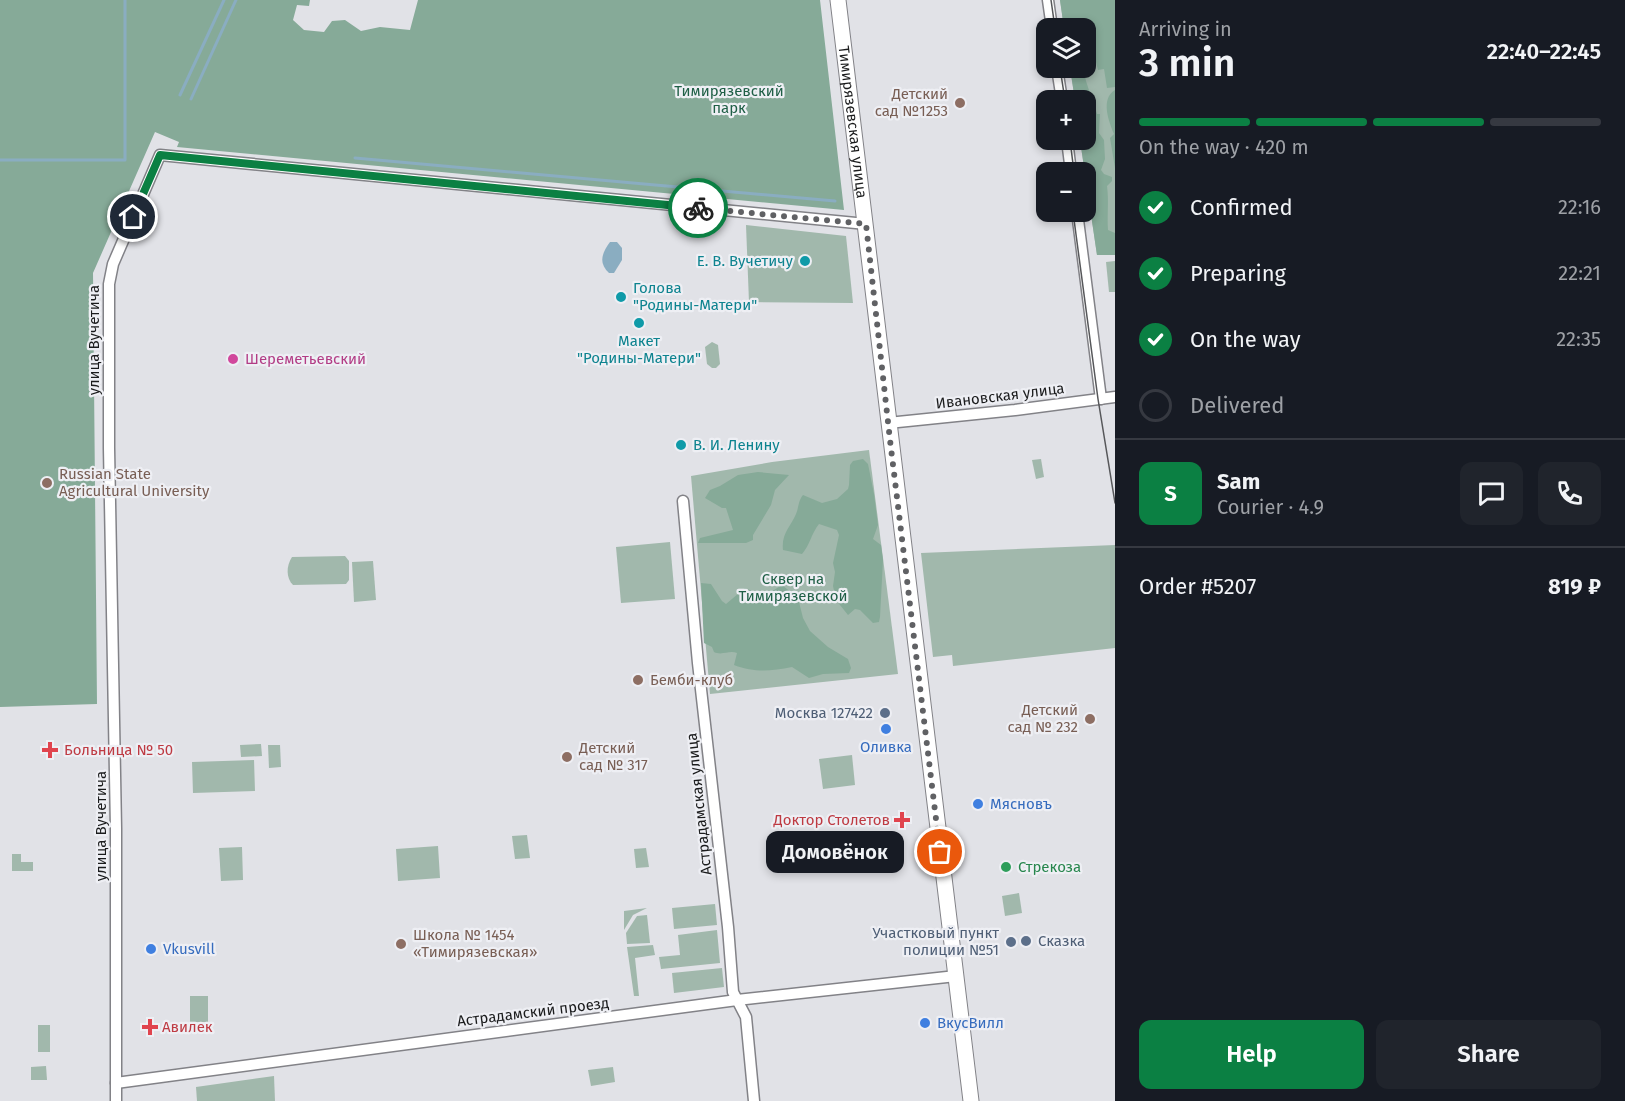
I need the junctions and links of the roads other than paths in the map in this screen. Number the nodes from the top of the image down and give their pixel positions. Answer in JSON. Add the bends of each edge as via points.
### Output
{"nodes":[{"id":1,"x":838,"y":0,"type":"edge"},
{"id":2,"x":1048,"y":0,"type":"edge"},
{"id":3,"x":1051,"y":18,"type":"edge"},
{"id":4,"x":1078,"y":222,"type":"edge"},
{"id":5,"x":866,"y":224,"type":"junction"},
{"id":6,"x":1115,"y":397,"type":"edge"},
{"id":7,"x":1101,"y":399,"type":"junction"},
{"id":8,"x":888,"y":423,"type":"junction"},
{"id":9,"x":683,"y":501,"type":"dead end"},
{"id":10,"x":956,"y":976,"type":"junction"},
{"id":11,"x":737,"y":1000,"type":"junction"},
{"id":12,"x":116,"y":1083,"type":"junction"},
{"id":13,"x":116,"y":1101,"type":"edge"},
{"id":14,"x":754,"y":1101,"type":"edge"},
{"id":15,"x":971,"y":1101,"type":"edge"}],
"edges":[{"from":1,"to":5,"type":"main road","name":"Тимирязевская улица"},
{"from":2,"to":3,"type":"street"},
{"from":4,"to":7,"type":"street"},
{"from":5,"to":8,"type":"main road","name":"Тимирязевская улица"},
{"from":5,"to":12,"type":"street","name":"улица Вучетича","via":[[160,155],[113,264],[109,284]]},
{"from":6,"to":7,"type":"street","name":"Ивановская улица"},
{"from":7,"to":8,"type":"street","name":"Ивановская улица"},
{"from":8,"to":10,"type":"main road","name":"Тимирязевская улица"},
{"from":9,"to":11,"type":"street","name":"Астрадамская улица","via":[[732,983]]},
{"from":10,"to":11,"type":"street","name":"Астрадамский проезд"},
{"from":10,"to":15,"type":"main road","name":"Тимирязевская улица"},
{"from":11,"to":12,"type":"street","name":"Астрадамский проезд"},
{"from":11,"to":14,"type":"street","name":"Астрадамская улица","via":[[746,1017]]},
{"from":12,"to":13,"type":"street","name":"улица Вучетича"}]}
